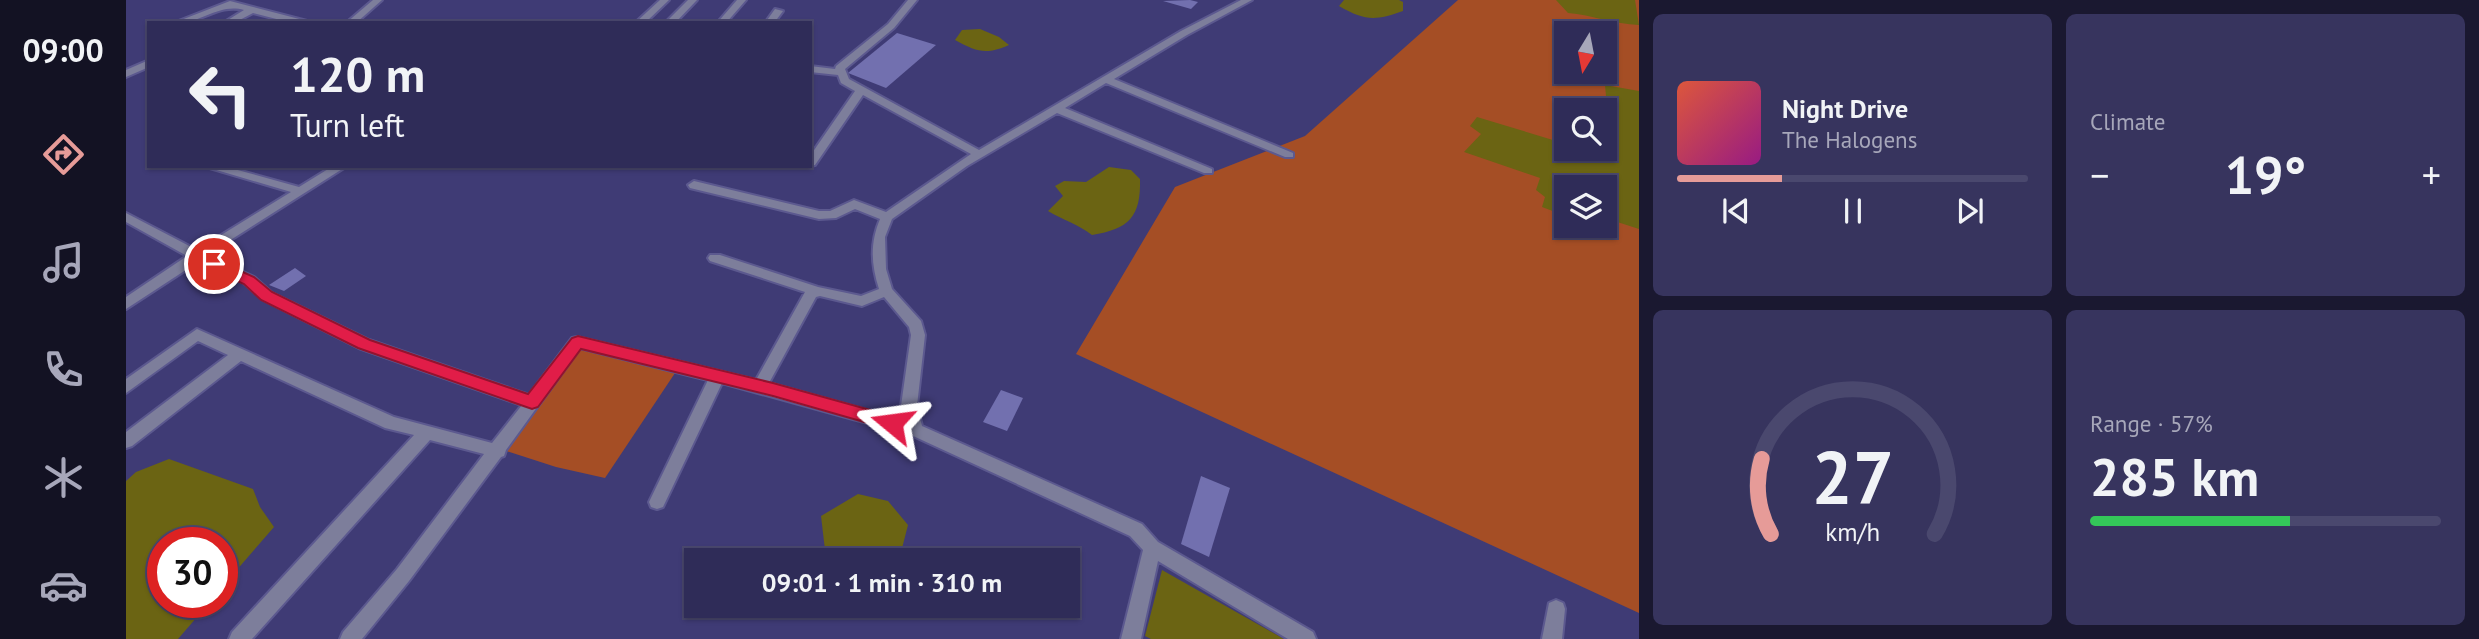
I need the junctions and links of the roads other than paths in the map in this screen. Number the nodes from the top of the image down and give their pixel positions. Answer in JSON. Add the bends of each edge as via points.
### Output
{"nodes":[{"id":1,"x":378,"y":0,"type":"edge"},
{"id":2,"x":665,"y":0,"type":"edge"},
{"id":3,"x":693,"y":0,"type":"edge"},
{"id":4,"x":742,"y":0,"type":"edge"},
{"id":5,"x":913,"y":0,"type":"edge"},
{"id":6,"x":1248,"y":0,"type":"edge"},
{"id":7,"x":253,"y":9,"type":"junction"},
{"id":8,"x":778,"y":11,"type":"dead end"},
{"id":9,"x":281,"y":20,"type":"edge"},
{"id":10,"x":184,"y":21,"type":"edge"},
{"id":11,"x":231,"y":21,"type":"edge"},
{"id":12,"x":352,"y":21,"type":"edge"},
{"id":13,"x":641,"y":21,"type":"edge"},
{"id":14,"x":671,"y":21,"type":"edge"},
{"id":15,"x":724,"y":21,"type":"edge"},
{"id":16,"x":770,"y":21,"type":"edge"},
{"id":17,"x":147,"y":64,"type":"edge"},
{"id":18,"x":812,"y":69,"type":"edge"},
{"id":19,"x":842,"y":73,"type":"junction"},
{"id":20,"x":126,"y":74,"type":"edge"},
{"id":21,"x":1107,"y":80,"type":"junction"},
{"id":22,"x":861,"y":90,"type":"junction"},
{"id":23,"x":1058,"y":109,"type":"junction"},
{"id":24,"x":979,"y":154,"type":"junction"},
{"id":25,"x":1289,"y":155,"type":"dead end"},
{"id":26,"x":812,"y":162,"type":"edge"},
{"id":27,"x":216,"y":168,"type":"edge"},
{"id":28,"x":338,"y":168,"type":"edge"},
{"id":29,"x":1208,"y":172,"type":"dead end"},
{"id":30,"x":694,"y":185,"type":"dead end"},
{"id":31,"x":300,"y":191,"type":"junction"},
{"id":32,"x":126,"y":217,"type":"edge"},
{"id":33,"x":887,"y":218,"type":"junction"},
{"id":34,"x":197,"y":256,"type":"junction"},
{"id":35,"x":715,"y":258,"type":"dead end"},
{"id":36,"x":816,"y":291,"type":"junction"},
{"id":37,"x":886,"y":291,"type":"junction"},
{"id":38,"x":126,"y":304,"type":"edge"},
{"id":39,"x":240,"y":354,"type":"junction"},
{"id":40,"x":717,"y":377,"type":"junction"},
{"id":41,"x":760,"y":386,"type":"junction"},
{"id":42,"x":126,"y":387,"type":"edge"},
{"id":43,"x":532,"y":402,"type":"junction"},
{"id":44,"x":915,"y":430,"type":"junction"},
{"id":45,"x":427,"y":432,"type":"junction"},
{"id":46,"x":126,"y":441,"type":"edge"},
{"id":47,"x":498,"y":451,"type":"junction"},
{"id":48,"x":657,"y":502,"type":"dead end"},
{"id":49,"x":1152,"y":548,"type":"junction"},
{"id":50,"x":1556,"y":609,"type":"dead end"},
{"id":51,"x":239,"y":639,"type":"edge"},
{"id":52,"x":350,"y":639,"type":"edge"},
{"id":53,"x":1131,"y":639,"type":"edge"},
{"id":54,"x":1306,"y":639,"type":"edge"},
{"id":55,"x":1552,"y":639,"type":"edge"}],
"edges":[{"from":1,"to":12,"type":"street"},
{"from":2,"to":13,"type":"street"},
{"from":3,"to":14,"type":"street"},
{"from":4,"to":15,"type":"street"},
{"from":5,"to":19,"type":"street","via":[[891,26],[840,68]]},
{"from":6,"to":21,"type":"street"},
{"from":7,"to":9,"type":"street"},
{"from":7,"to":10,"type":"street","via":[[226,4]]},
{"from":7,"to":11,"type":"street"},
{"from":8,"to":16,"type":"street"},
{"from":17,"to":20,"type":"street"},
{"from":18,"to":19,"type":"street"},
{"from":19,"to":22,"type":"street","via":[[845,81]]},
{"from":21,"to":23,"type":"street"},
{"from":21,"to":25,"type":"street"},
{"from":22,"to":24,"type":"street"},
{"from":22,"to":26,"type":"street"},
{"from":23,"to":24,"type":"street"},
{"from":23,"to":29,"type":"street"},
{"from":24,"to":33,"type":"street"},
{"from":27,"to":31,"type":"street"},
{"from":28,"to":31,"type":"street"},
{"from":30,"to":33,"type":"street","via":[[819,215],[832,215],[854,204]]},
{"from":31,"to":34,"type":"street"},
{"from":32,"to":34,"type":"street"},
{"from":33,"to":37,"type":"street","via":[[879,237],[879,269]]},
{"from":34,"to":38,"type":"street"},
{"from":34,"to":43,"type":"street","via":[[364,344]]},
{"from":35,"to":36,"type":"street"},
{"from":36,"to":37,"type":"street","via":[[862,302]]},
{"from":36,"to":41,"type":"street","via":[[807,299]]},
{"from":37,"to":44,"type":"street","via":[[916,325],[909,406]]},
{"from":39,"to":42,"type":"street","via":[[197,334]]},
{"from":39,"to":45,"type":"street","via":[[391,423]]},
{"from":39,"to":46,"type":"street"},
{"from":40,"to":41,"type":"street"},
{"from":40,"to":43,"type":"street","via":[[578,342]]},
{"from":40,"to":48,"type":"street"},
{"from":41,"to":44,"type":"street"},
{"from":43,"to":47,"type":"street"},
{"from":44,"to":49,"type":"street","via":[[1136,530]]},
{"from":45,"to":47,"type":"street"},
{"from":45,"to":51,"type":"street"},
{"from":47,"to":52,"type":"street"},
{"from":49,"to":53,"type":"street"},
{"from":49,"to":54,"type":"street"},
{"from":50,"to":55,"type":"street"}]}
